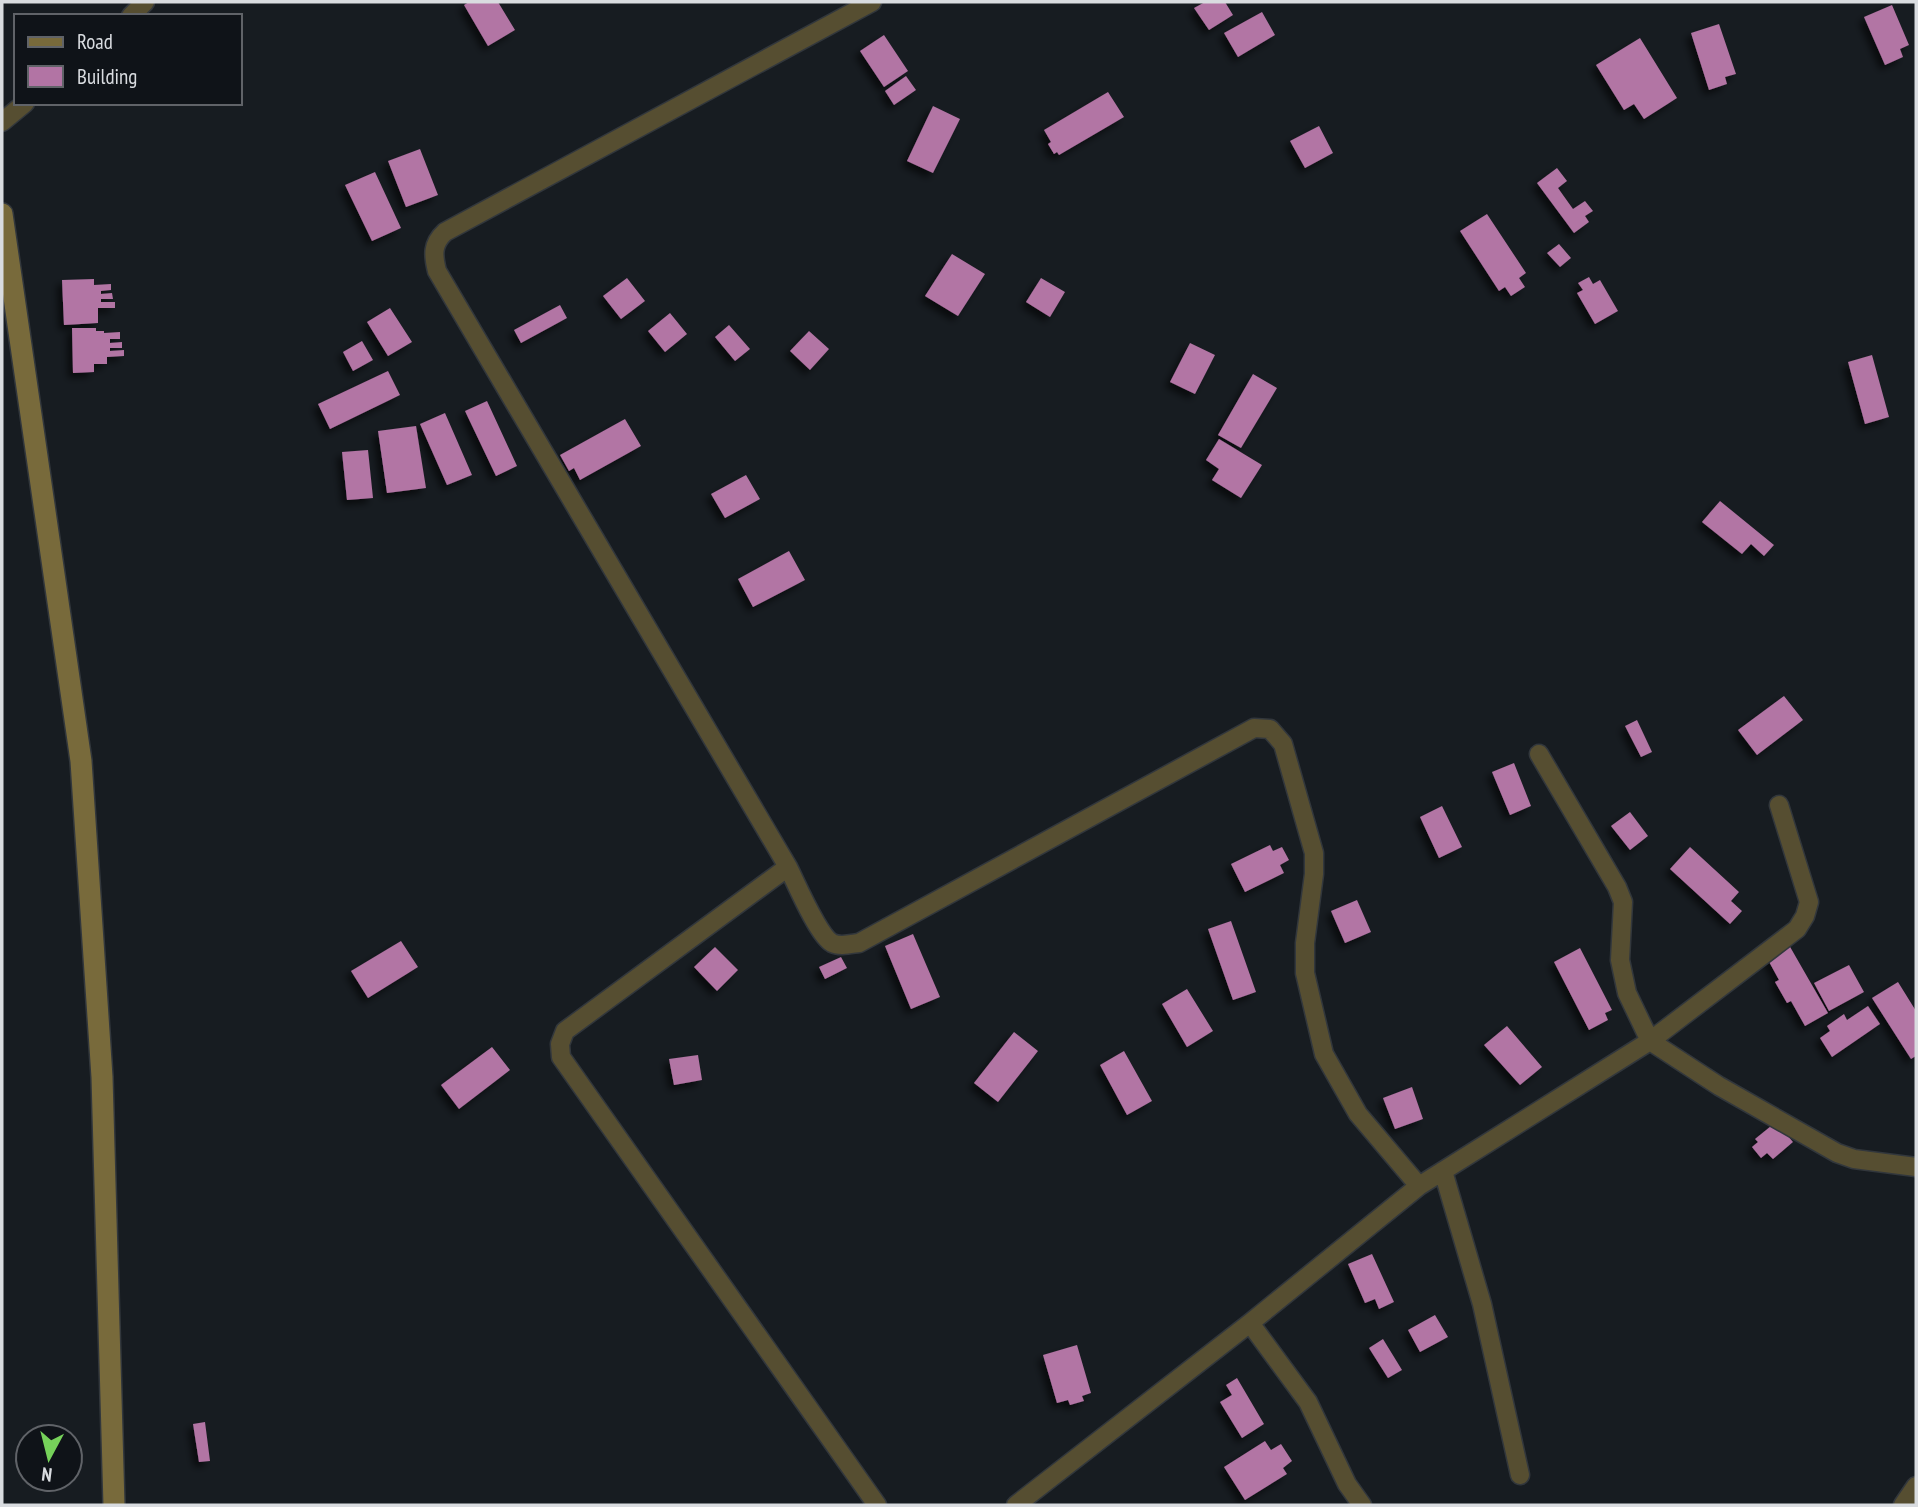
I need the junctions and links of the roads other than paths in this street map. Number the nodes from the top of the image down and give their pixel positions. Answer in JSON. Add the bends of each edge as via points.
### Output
{"nodes":[{"id":1,"x":872,"y":2,"type":"edge"},
{"id":2,"x":23,"y":105,"type":"edge"},
{"id":3,"x":2,"y":122,"type":"edge"},
{"id":4,"x":2,"y":214,"type":"edge"},
{"id":5,"x":1539,"y":754,"type":"dead end"},
{"id":6,"x":1779,"y":805,"type":"dead end"},
{"id":7,"x":788,"y":867,"type":"junction"},
{"id":8,"x":1650,"y":1041,"type":"junction"},
{"id":9,"x":1916,"y":1167,"type":"edge"},
{"id":10,"x":1443,"y":1171,"type":"junction"},
{"id":11,"x":1419,"y":1186,"type":"junction"},
{"id":12,"x":1250,"y":1323,"type":"junction"},
{"id":13,"x":1520,"y":1475,"type":"dead end"},
{"id":14,"x":1916,"y":1486,"type":"edge"},
{"id":15,"x":114,"y":1505,"type":"edge"},
{"id":16,"x":877,"y":1505,"type":"edge"},
{"id":17,"x":1016,"y":1505,"type":"edge"},
{"id":18,"x":1362,"y":1505,"type":"edge"},
{"id":19,"x":1903,"y":1505,"type":"edge"}],
"edges":[{"from":1,"to":7,"type":"street","via":[[445,232],[436,240],[433,256],[437,271]]},
{"from":2,"to":3,"type":"street"},
{"from":4,"to":15,"type":"main road","via":[[81,761],[102,1077]]},
{"from":5,"to":8,"type":"street","via":[[1623,902],[1620,960],[1627,993]]},
{"from":6,"to":8,"type":"street","via":[[1809,902],[1805,916],[1797,929]]},
{"from":7,"to":11,"type":"street","via":[[822,933],[832,943],[859,943],[1254,728],[1270,729],[1283,744],[1314,853],[1305,973],[1324,1054],[1358,1114]]},
{"from":7,"to":16,"type":"street","via":[[565,1031],[561,1057]]},
{"from":8,"to":9,"type":"street","via":[[1837,1153]]},
{"from":8,"to":10,"type":"street"},
{"from":10,"to":11,"type":"street"},
{"from":10,"to":13,"type":"street","via":[[1482,1304]]},
{"from":11,"to":12,"type":"street"},
{"from":12,"to":17,"type":"street"},
{"from":12,"to":18,"type":"street","via":[[1308,1402],[1347,1484]]},
{"from":14,"to":19,"type":"street"}]}
